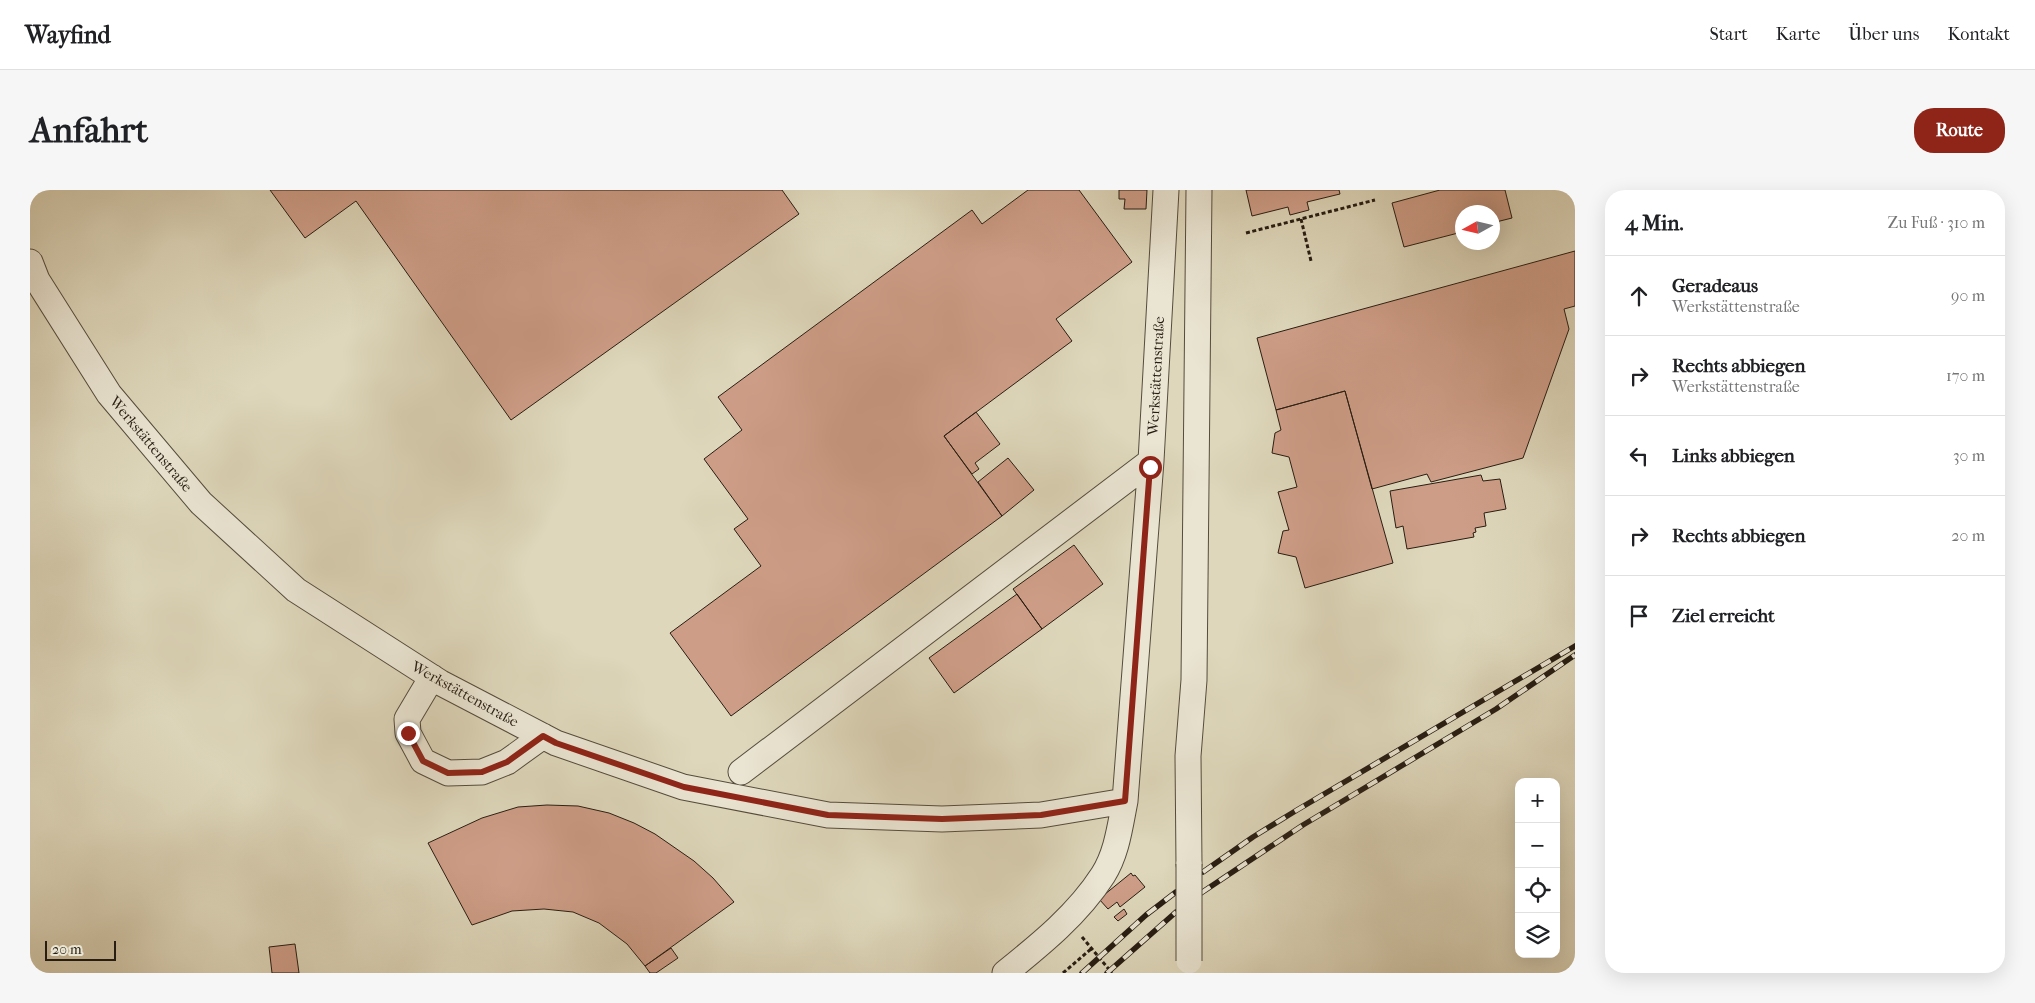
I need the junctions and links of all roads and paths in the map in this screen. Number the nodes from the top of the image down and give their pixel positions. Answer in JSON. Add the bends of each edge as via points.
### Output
{"nodes":[{"id":1,"x":1166,"y":190,"type":"edge"},
{"id":2,"x":1199,"y":190,"type":"edge"},
{"id":3,"x":1375,"y":200,"type":"dead end"},
{"id":4,"x":1300,"y":219,"type":"junction"},
{"id":5,"x":1246,"y":233,"type":"dead end"},
{"id":6,"x":1311,"y":261,"type":"dead end"},
{"id":7,"x":30,"y":262,"type":"edge"},
{"id":8,"x":1151,"y":461,"type":"junction"},
{"id":9,"x":432,"y":677,"type":"junction"},
{"id":10,"x":543,"y":736,"type":"junction"},
{"id":11,"x":740,"y":772,"type":"dead end"},
{"id":12,"x":1125,"y":801,"type":"junction"},
{"id":13,"x":1091,"y":949,"type":"dead end"},
{"id":14,"x":1095,"y":953,"type":"dead end"},
{"id":15,"x":1189,"y":967,"type":"edge"},
{"id":16,"x":1005,"y":973,"type":"edge"},
{"id":17,"x":1063,"y":973,"type":"edge"},
{"id":18,"x":1112,"y":973,"type":"edge"}],
"edges":[{"from":1,"to":8,"type":"street","name":"Werkstättenstraße"},
{"from":2,"to":15,"type":"street","bridge":true,"via":[[1194,680],[1188,756]]},
{"from":3,"to":4,"type":"path"},
{"from":4,"to":5,"type":"path"},
{"from":4,"to":6,"type":"path"},
{"from":7,"to":9,"type":"street","name":"Werkstättenstraße","via":[[37,280],[109,394],[201,503],[296,590]]},
{"from":8,"to":11,"type":"street"},
{"from":8,"to":12,"type":"street","name":"Werkstättenstraße"},
{"from":9,"to":10,"type":"street","name":"Werkstättenstraße"},
{"from":9,"to":10,"type":"street","via":[[407,719],[408,733],[423,761],[448,773],[482,772],[507,762]]},
{"from":10,"to":12,"type":"street","name":"Werkstättenstraße","via":[[684,787],[828,815],[942,819],[1041,815]]},
{"from":12,"to":16,"type":"street","name":"Werkstättenstraße","via":[[1117,843],[1104,874],[1068,919]]},
{"from":13,"to":17,"type":"path"},
{"from":14,"to":18,"type":"path"}]}
